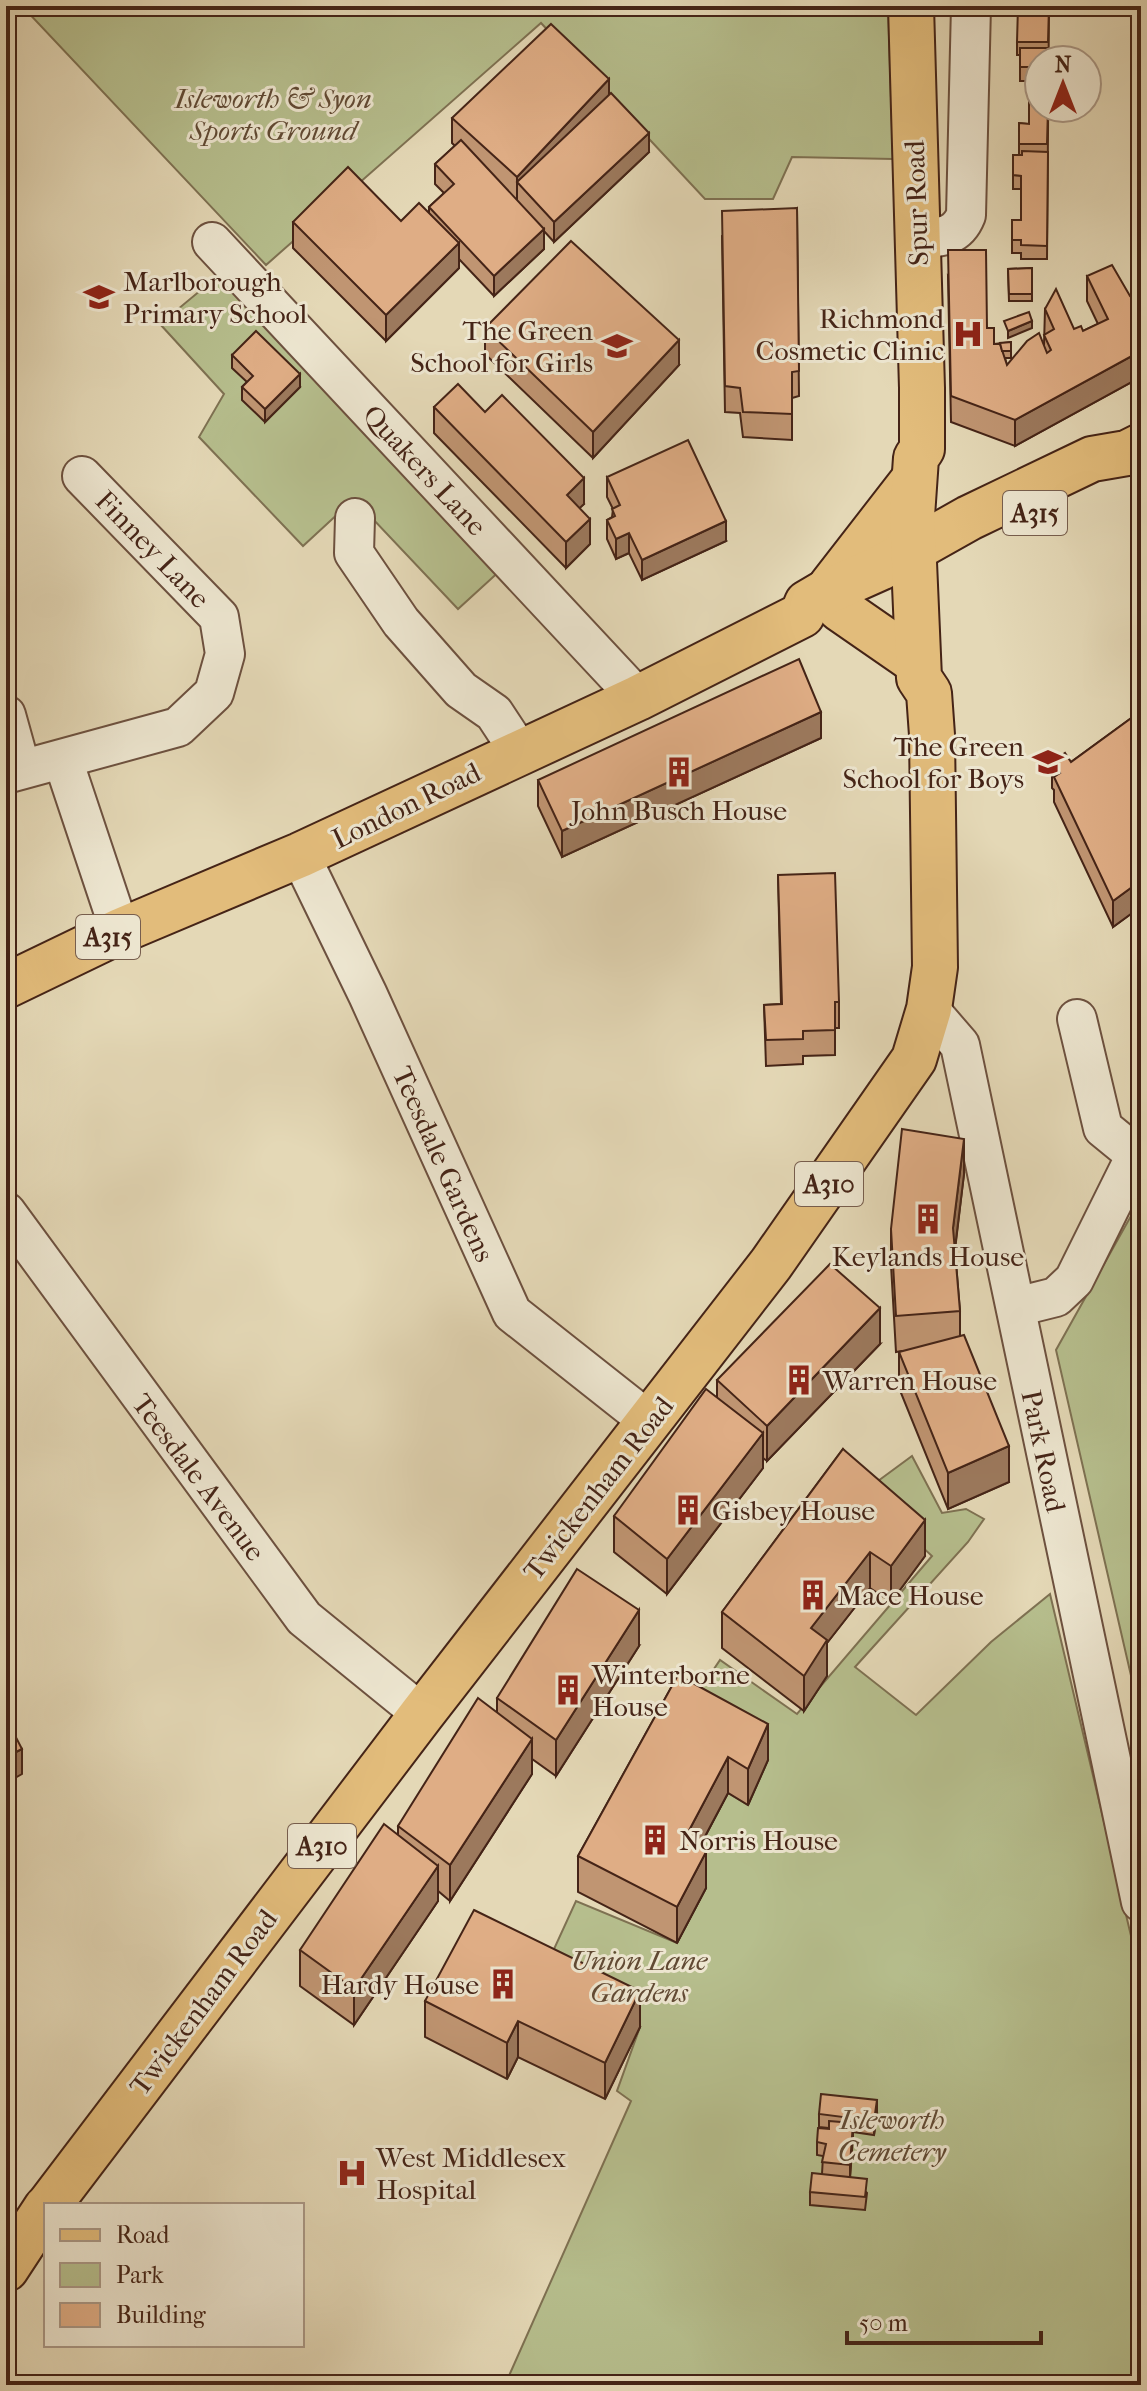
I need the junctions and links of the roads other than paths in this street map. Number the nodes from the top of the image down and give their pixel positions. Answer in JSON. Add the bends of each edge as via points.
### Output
{"nodes":[{"id":1,"x":911,"y":6,"type":"edge"},
{"id":2,"x":971,"y":6,"type":"edge"},
{"id":3,"x":917,"y":239,"type":"junction"},
{"id":4,"x":212,"y":242,"type":"dead end"},
{"id":5,"x":1134,"y":449,"type":"edge"},
{"id":6,"x":918,"y":464,"type":"junction"},
{"id":7,"x":82,"y":476,"type":"dead end"},
{"id":8,"x":355,"y":518,"type":"dead end"},
{"id":9,"x":924,"y":557,"type":"junction"},
{"id":10,"x":822,"y":606,"type":"junction"},
{"id":11,"x":924,"y":678,"type":"junction"},
{"id":12,"x":638,"y":698,"type":"junction"},
{"id":13,"x":6,"y":715,"type":"edge"},
{"id":14,"x":519,"y":751,"type":"junction"},
{"id":15,"x":63,"y":760,"type":"junction"},
{"id":16,"x":14,"y":772,"type":"edge"},
{"id":17,"x":300,"y":855,"type":"junction"},
{"id":18,"x":120,"y":931,"type":"junction"},
{"id":19,"x":6,"y":986,"type":"edge"},
{"id":20,"x":929,"y":1009,"type":"junction"},
{"id":21,"x":1077,"y":1019,"type":"dead end"},
{"id":22,"x":6,"y":1212,"type":"edge"},
{"id":23,"x":1016,"y":1307,"type":"junction"},
{"id":24,"x":650,"y":1422,"type":"junction"},
{"id":25,"x":422,"y":1714,"type":"junction"},
{"id":26,"x":1141,"y":1902,"type":"edge"},
{"id":27,"x":50,"y":2203,"type":"edge"},
{"id":28,"x":44,"y":2212,"type":"edge"},
{"id":29,"x":6,"y":2269,"type":"edge"}],
"edges":[{"from":1,"to":3,"type":"main road","name":"Spur Road"},
{"from":2,"to":3,"type":"street","via":[[966,215],[961,229],[948,236]]},
{"from":3,"to":6,"type":"main road","name":"Spur Road"},
{"from":4,"to":12,"type":"street","name":"Quakers Lane"},
{"from":5,"to":9,"type":"main road","name":"London Road","number":"A315","via":[[1092,459]]},
{"from":6,"to":9,"type":"main road","name":"Spur Road"},
{"from":6,"to":10,"type":"main road"},
{"from":7,"to":15,"type":"street","name":"Finney Lane","via":[[219,617],[225,654],[214,693],[178,727]]},
{"from":8,"to":14,"type":"street","via":[[354,553],[401,622],[461,690],[494,713]]},
{"from":9,"to":10,"type":"main road","name":"London Road","number":"A315"},
{"from":9,"to":11,"type":"main road","name":"Twickenham Road","number":"A310"},
{"from":10,"to":11,"type":"main road"},
{"from":10,"to":12,"type":"main road","name":"London Road","number":"A315"},
{"from":11,"to":20,"type":"main road","name":"Twickenham Road","number":"A310","via":[[935,938]]},
{"from":12,"to":14,"type":"main road","name":"London Road","number":"A315"},
{"from":13,"to":16,"type":"street"},
{"from":14,"to":17,"type":"main road","name":"London Road","number":"A315"},
{"from":15,"to":16,"type":"street","name":"Finney Lane"},
{"from":15,"to":18,"type":"street"},
{"from":17,"to":18,"type":"main road","name":"London Road","number":"A315"},
{"from":17,"to":24,"type":"street","name":"Teesdale Gardens","via":[[512,1313]]},
{"from":18,"to":19,"type":"main road","name":"London Road","number":"A315"},
{"from":20,"to":23,"type":"street","name":"Park Road","via":[[960,1045]]},
{"from":20,"to":24,"type":"main road","name":"Twickenham Road","number":"A310","via":[[914,1059],[862,1137]]},
{"from":21,"to":23,"type":"street","via":[[1103,1128],[1136,1155],[1074,1280],[1056,1297]]},
{"from":22,"to":25,"type":"street","name":"Teesdale Avenue","via":[[304,1618]]},
{"from":23,"to":26,"type":"street","name":"Park Road"},
{"from":24,"to":25,"type":"main road","name":"Twickenham Road","number":"A310"},
{"from":25,"to":27,"type":"main road","name":"Twickenham Road","number":"A310"},
{"from":28,"to":29,"type":"main road","name":"Twickenham Road","number":"A310"}]}
